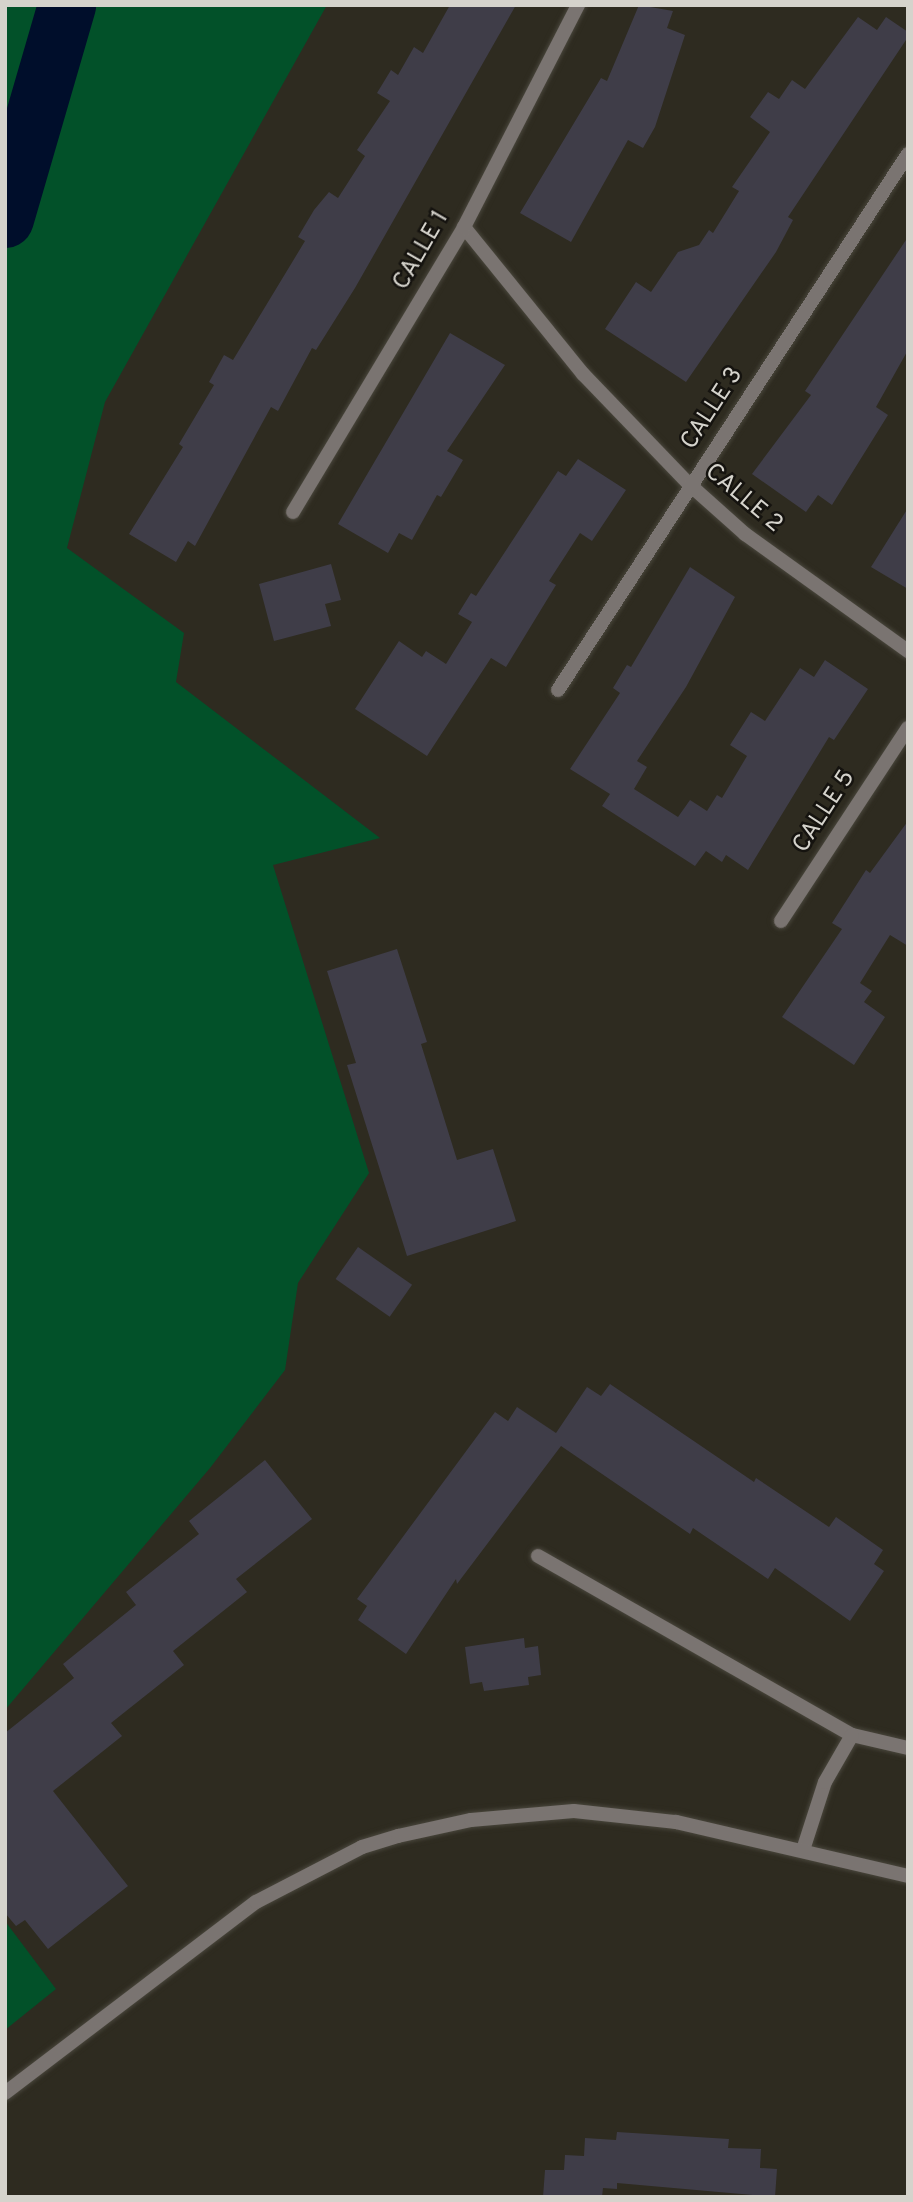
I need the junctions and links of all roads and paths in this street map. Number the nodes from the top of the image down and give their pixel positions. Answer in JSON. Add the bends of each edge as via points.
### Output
{"nodes":[{"id":1,"x":578,"y":5,"type":"edge"},
{"id":2,"x":908,"y":154,"type":"edge"},
{"id":3,"x":464,"y":227,"type":"junction"},
{"id":4,"x":690,"y":485,"type":"junction"},
{"id":5,"x":293,"y":512,"type":"dead end"},
{"id":6,"x":908,"y":651,"type":"edge"},
{"id":7,"x":558,"y":690,"type":"dead end"},
{"id":8,"x":908,"y":728,"type":"edge"},
{"id":9,"x":780,"y":921,"type":"dead end"},
{"id":10,"x":538,"y":1556,"type":"dead end"},
{"id":11,"x":852,"y":1735,"type":"junction"},
{"id":12,"x":908,"y":1748,"type":"edge"},
{"id":13,"x":803,"y":1850,"type":"junction"},
{"id":14,"x":908,"y":1875,"type":"edge"},
{"id":15,"x":5,"y":2092,"type":"edge"}],
"edges":[{"from":1,"to":3,"type":"street","name":"CALLE 1"},
{"from":2,"to":4,"type":"street","name":"CALLE 3"},
{"from":3,"to":4,"type":"street","name":"CALLE 2","via":[[583,374]]},
{"from":3,"to":5,"type":"street","name":"CALLE 1"},
{"from":4,"to":6,"type":"street","name":"CALLE 2","via":[[745,534]]},
{"from":4,"to":7,"type":"street","name":"CALLE 3"},
{"from":8,"to":9,"type":"street","name":"CALLE 5"},
{"from":10,"to":11,"type":"street"},
{"from":11,"to":12,"type":"street"},
{"from":11,"to":13,"type":"street","via":[[825,1782]]},
{"from":13,"to":14,"type":"street"},
{"from":13,"to":15,"type":"street","via":[[676,1822],[574,1811],[471,1820],[362,1847],[256,1902]]}]}
